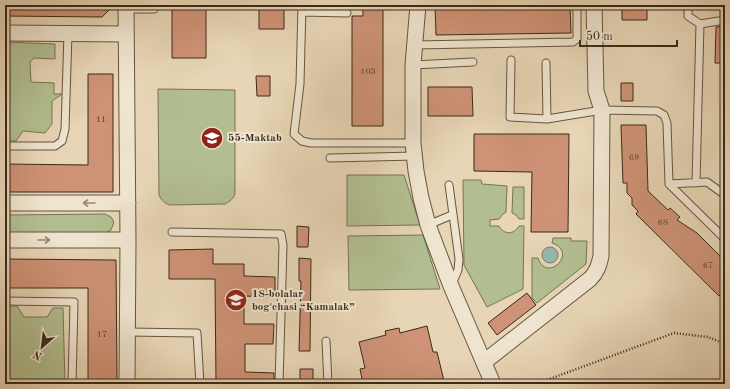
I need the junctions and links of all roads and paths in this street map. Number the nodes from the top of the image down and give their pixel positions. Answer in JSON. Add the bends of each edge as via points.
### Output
{"nodes":[{"id":1,"x":418,"y":5,"type":"edge"},
{"id":2,"x":577,"y":5,"type":"edge"},
{"id":3,"x":594,"y":5,"type":"edge"},
{"id":4,"x":688,"y":5,"type":"edge"},
{"id":5,"x":126,"y":7,"type":"edge"},
{"id":6,"x":154,"y":8,"type":"dead end"},
{"id":7,"x":302,"y":9,"type":"edge"},
{"id":8,"x":348,"y":13,"type":"dead end"},
{"id":9,"x":725,"y":20,"type":"edge"},
{"id":10,"x":700,"y":24,"type":"junction"},
{"id":11,"x":5,"y":33,"type":"edge"},
{"id":12,"x":68,"y":33,"type":"junction"},
{"id":13,"x":126,"y":34,"type":"junction"},
{"id":14,"x":415,"y":45,"type":"junction"},
{"id":15,"x":511,"y":60,"type":"dead end"},
{"id":16,"x":473,"y":62,"type":"dead end"},
{"id":17,"x":546,"y":62,"type":"dead end"},
{"id":18,"x":413,"y":65,"type":"junction"},
{"id":19,"x":602,"y":110,"type":"junction"},
{"id":20,"x":547,"y":119,"type":"junction"},
{"id":21,"x":5,"y":146,"type":"edge"},
{"id":22,"x":414,"y":149,"type":"junction"},
{"id":23,"x":330,"y":158,"type":"dead end"},
{"id":24,"x":696,"y":183,"type":"junction"},
{"id":25,"x":449,"y":184,"type":"dead end"},
{"id":26,"x":669,"y":184,"type":"junction"},
{"id":27,"x":725,"y":195,"type":"edge"},
{"id":28,"x":5,"y":203,"type":"edge"},
{"id":29,"x":128,"y":203,"type":"junction"},
{"id":30,"x":452,"y":215,"type":"junction"},
{"id":31,"x":428,"y":225,"type":"junction"},
{"id":32,"x":172,"y":232,"type":"dead end"},
{"id":33,"x":725,"y":239,"type":"edge"},
{"id":34,"x":5,"y":240,"type":"edge"},
{"id":35,"x":128,"y":240,"type":"junction"},
{"id":36,"x":451,"y":286,"type":"junction"},
{"id":37,"x":5,"y":301,"type":"edge"},
{"id":38,"x":128,"y":332,"type":"junction"},
{"id":39,"x":326,"y":341,"type":"dead end"},
{"id":40,"x":725,"y":344,"type":"edge"},
{"id":41,"x":484,"y":362,"type":"junction"},
{"id":42,"x":72,"y":384,"type":"edge"},
{"id":43,"x":127,"y":384,"type":"edge"},
{"id":44,"x":200,"y":384,"type":"edge"},
{"id":45,"x":279,"y":384,"type":"edge"},
{"id":46,"x":328,"y":384,"type":"edge"},
{"id":47,"x":493,"y":384,"type":"edge"},
{"id":48,"x":536,"y":384,"type":"edge"}],
"edges":[{"from":1,"to":14,"type":"street"},
{"from":2,"to":14,"type":"lane","via":[[577,39],[573,42]]},
{"from":3,"to":19,"type":"street","via":[[596,91]]},
{"from":4,"to":10,"type":"lane","via":[[688,16]]},
{"from":5,"to":6,"type":"lane"},
{"from":5,"to":13,"type":"street"},
{"from":7,"to":8,"type":"lane"},
{"from":7,"to":22,"type":"lane","via":[[300,84],[294,134],[302,141],[311,143]]},
{"from":9,"to":10,"type":"lane"},
{"from":10,"to":24,"type":"lane"},
{"from":11,"to":12,"type":"street"},
{"from":12,"to":13,"type":"street"},
{"from":12,"to":21,"type":"lane","via":[[65,129],[62,141],[55,146]]},
{"from":13,"to":29,"type":"street"},
{"from":14,"to":18,"type":"street"},
{"from":15,"to":20,"type":"lane","via":[[510,117]]},
{"from":16,"to":18,"type":"lane"},
{"from":17,"to":20,"type":"lane"},
{"from":18,"to":22,"type":"street"},
{"from":19,"to":20,"type":"lane"},
{"from":19,"to":26,"type":"lane","via":[[657,111],[664,115],[667,123]]},
{"from":19,"to":41,"type":"street","via":[[601,256],[596,273]]},
{"from":22,"to":23,"type":"lane"},
{"from":22,"to":31,"type":"street","via":[[416,171]]},
{"from":24,"to":26,"type":"lane"},
{"from":24,"to":27,"type":"lane","via":[[707,182]]},
{"from":25,"to":30,"type":"lane"},
{"from":26,"to":33,"type":"lane"},
{"from":29,"to":28,"type":"street","one_way":true},
{"from":29,"to":35,"type":"street"},
{"from":30,"to":31,"type":"lane"},
{"from":30,"to":36,"type":"lane","via":[[459,259],[458,270]]},
{"from":31,"to":36,"type":"street"},
{"from":32,"to":45,"type":"lane","via":[[281,234],[283,245]]},
{"from":34,"to":35,"type":"street","one_way":true},
{"from":35,"to":38,"type":"street"},
{"from":36,"to":41,"type":"street"},
{"from":37,"to":42,"type":"lane","via":[[74,302]]},
{"from":38,"to":43,"type":"street"},
{"from":38,"to":44,"type":"lane","via":[[197,333]]},
{"from":39,"to":46,"type":"lane"},
{"from":40,"to":48,"type":"path","via":[[708,337],[674,333]]},
{"from":41,"to":47,"type":"street"}]}
